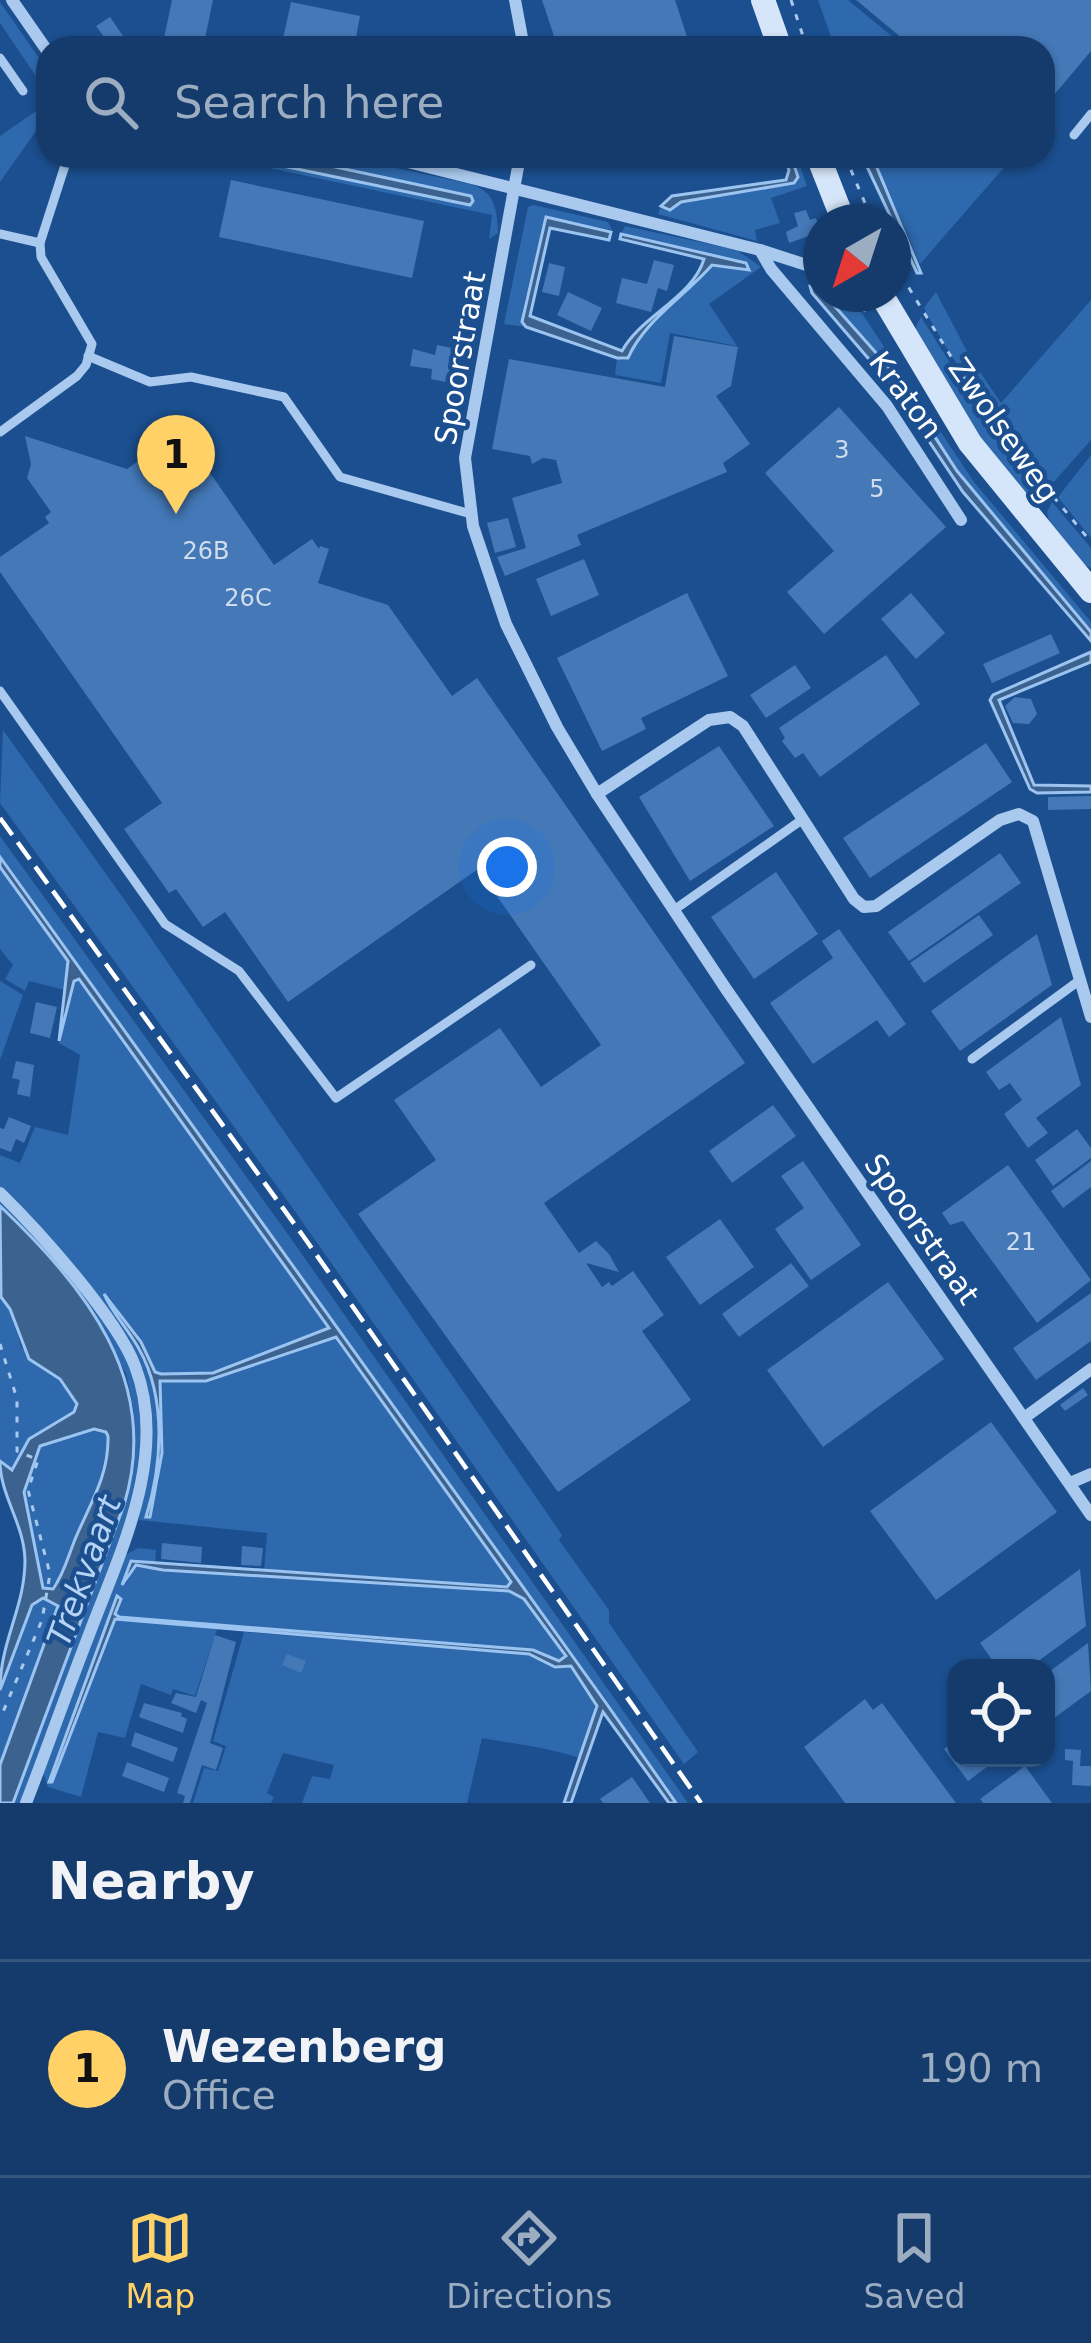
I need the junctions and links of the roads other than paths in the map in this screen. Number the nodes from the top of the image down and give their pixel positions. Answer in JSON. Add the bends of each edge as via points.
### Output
{"nodes":[{"id":1,"x":12,"y":0,"type":"edge"},
{"id":2,"x":515,"y":0,"type":"edge"},
{"id":3,"x":763,"y":0,"type":"edge"},
{"id":4,"x":37,"y":36,"type":"edge"},
{"id":5,"x":522,"y":36,"type":"edge"},
{"id":6,"x":776,"y":36,"type":"edge"},
{"id":7,"x":0,"y":58,"type":"edge"},
{"id":8,"x":23,"y":91,"type":"dead end"},
{"id":9,"x":1091,"y":114,"type":"edge"},
{"id":10,"x":1074,"y":135,"type":"dead end"},
{"id":11,"x":64,"y":168,"type":"edge"},
{"id":12,"x":442,"y":168,"type":"edge"},
{"id":13,"x":519,"y":168,"type":"edge"},
{"id":14,"x":823,"y":168,"type":"edge"},
{"id":15,"x":517,"y":190,"type":"junction"},
{"id":16,"x":837,"y":204,"type":"edge"},
{"id":17,"x":0,"y":234,"type":"edge"},
{"id":18,"x":40,"y":243,"type":"junction"},
{"id":19,"x":760,"y":250,"type":"junction"},
{"id":20,"x":803,"y":264,"type":"edge"},
{"id":21,"x":891,"y":312,"type":"edge"},
{"id":22,"x":88,"y":356,"type":"junction"},
{"id":23,"x":0,"y":432,"type":"edge"},
{"id":24,"x":472,"y":514,"type":"junction"},
{"id":25,"x":961,"y":520,"type":"dead end"},
{"id":26,"x":1091,"y":591,"type":"edge"},
{"id":27,"x":0,"y":692,"type":"edge"},
{"id":28,"x":597,"y":794,"type":"junction"},
{"id":29,"x":802,"y":819,"type":"junction"},
{"id":30,"x":674,"y":910,"type":"junction"},
{"id":31,"x":531,"y":965,"type":"dead end"},
{"id":32,"x":1080,"y":980,"type":"junction"},
{"id":33,"x":1091,"y":1017,"type":"edge"},
{"id":34,"x":972,"y":1059,"type":"dead end"},
{"id":35,"x":0,"y":1193,"type":"edge"},
{"id":36,"x":1091,"y":1369,"type":"edge"},
{"id":37,"x":1024,"y":1418,"type":"junction"},
{"id":38,"x":1091,"y":1474,"type":"edge"},
{"id":39,"x":1070,"y":1483,"type":"junction"},
{"id":40,"x":1091,"y":1515,"type":"edge"},
{"id":41,"x":31,"y":1788,"type":"junction"},
{"id":42,"x":47,"y":1792,"type":"dead end"},
{"id":43,"x":26,"y":1803,"type":"edge"}],
"edges":[{"from":1,"to":4,"type":"street"},
{"from":2,"to":5,"type":"street"},
{"from":3,"to":6,"type":"main road"},
{"from":7,"to":8,"type":"lane"},
{"from":9,"to":10,"type":"lane"},
{"from":11,"to":18,"type":"lane"},
{"from":12,"to":15,"type":"street"},
{"from":13,"to":15,"type":"street","name":"Spoorstraat"},
{"from":14,"to":16,"type":"main road"},
{"from":15,"to":19,"type":"street"},
{"from":15,"to":24,"type":"street","name":"Spoorstraat","via":[[465,458]]},
{"from":17,"to":18,"type":"lane"},
{"from":18,"to":22,"type":"lane","via":[[90,334]]},
{"from":19,"to":20,"type":"street"},
{"from":19,"to":25,"type":"street","name":"Kraton","via":[[898,422]]},
{"from":21,"to":26,"type":"main road","name":"Zwolseweg","via":[[970,443]]},
{"from":22,"to":23,"type":"lane","via":[[77,376]]},
{"from":22,"to":24,"type":"lane","via":[[150,382],[191,377],[284,397],[340,477]]},
{"from":24,"to":28,"type":"street","name":"Spoorstraat","via":[[506,624]]},
{"from":27,"to":31,"type":"lane","via":[[166,924],[239,971],[336,1098]]},
{"from":28,"to":29,"type":"street","via":[[723,715],[742,726]]},
{"from":28,"to":30,"type":"street","name":"Spoorstraat"},
{"from":29,"to":30,"type":"lane"},
{"from":29,"to":32,"type":"street","via":[[864,907],[1000,820],[1019,814],[1033,821]]},
{"from":30,"to":37,"type":"street","name":"Spoorstraat"},
{"from":32,"to":33,"type":"street"},
{"from":32,"to":34,"type":"lane"},
{"from":35,"to":41,"type":"street","via":[[121,1339],[144,1404],[134,1510]]},
{"from":36,"to":37,"type":"street"},
{"from":37,"to":39,"type":"street","name":"Spoorstraat"},
{"from":38,"to":39,"type":"street"},
{"from":39,"to":40,"type":"street","name":"Spoorstraat"},
{"from":41,"to":42,"type":"lane"},
{"from":41,"to":43,"type":"street"}]}
